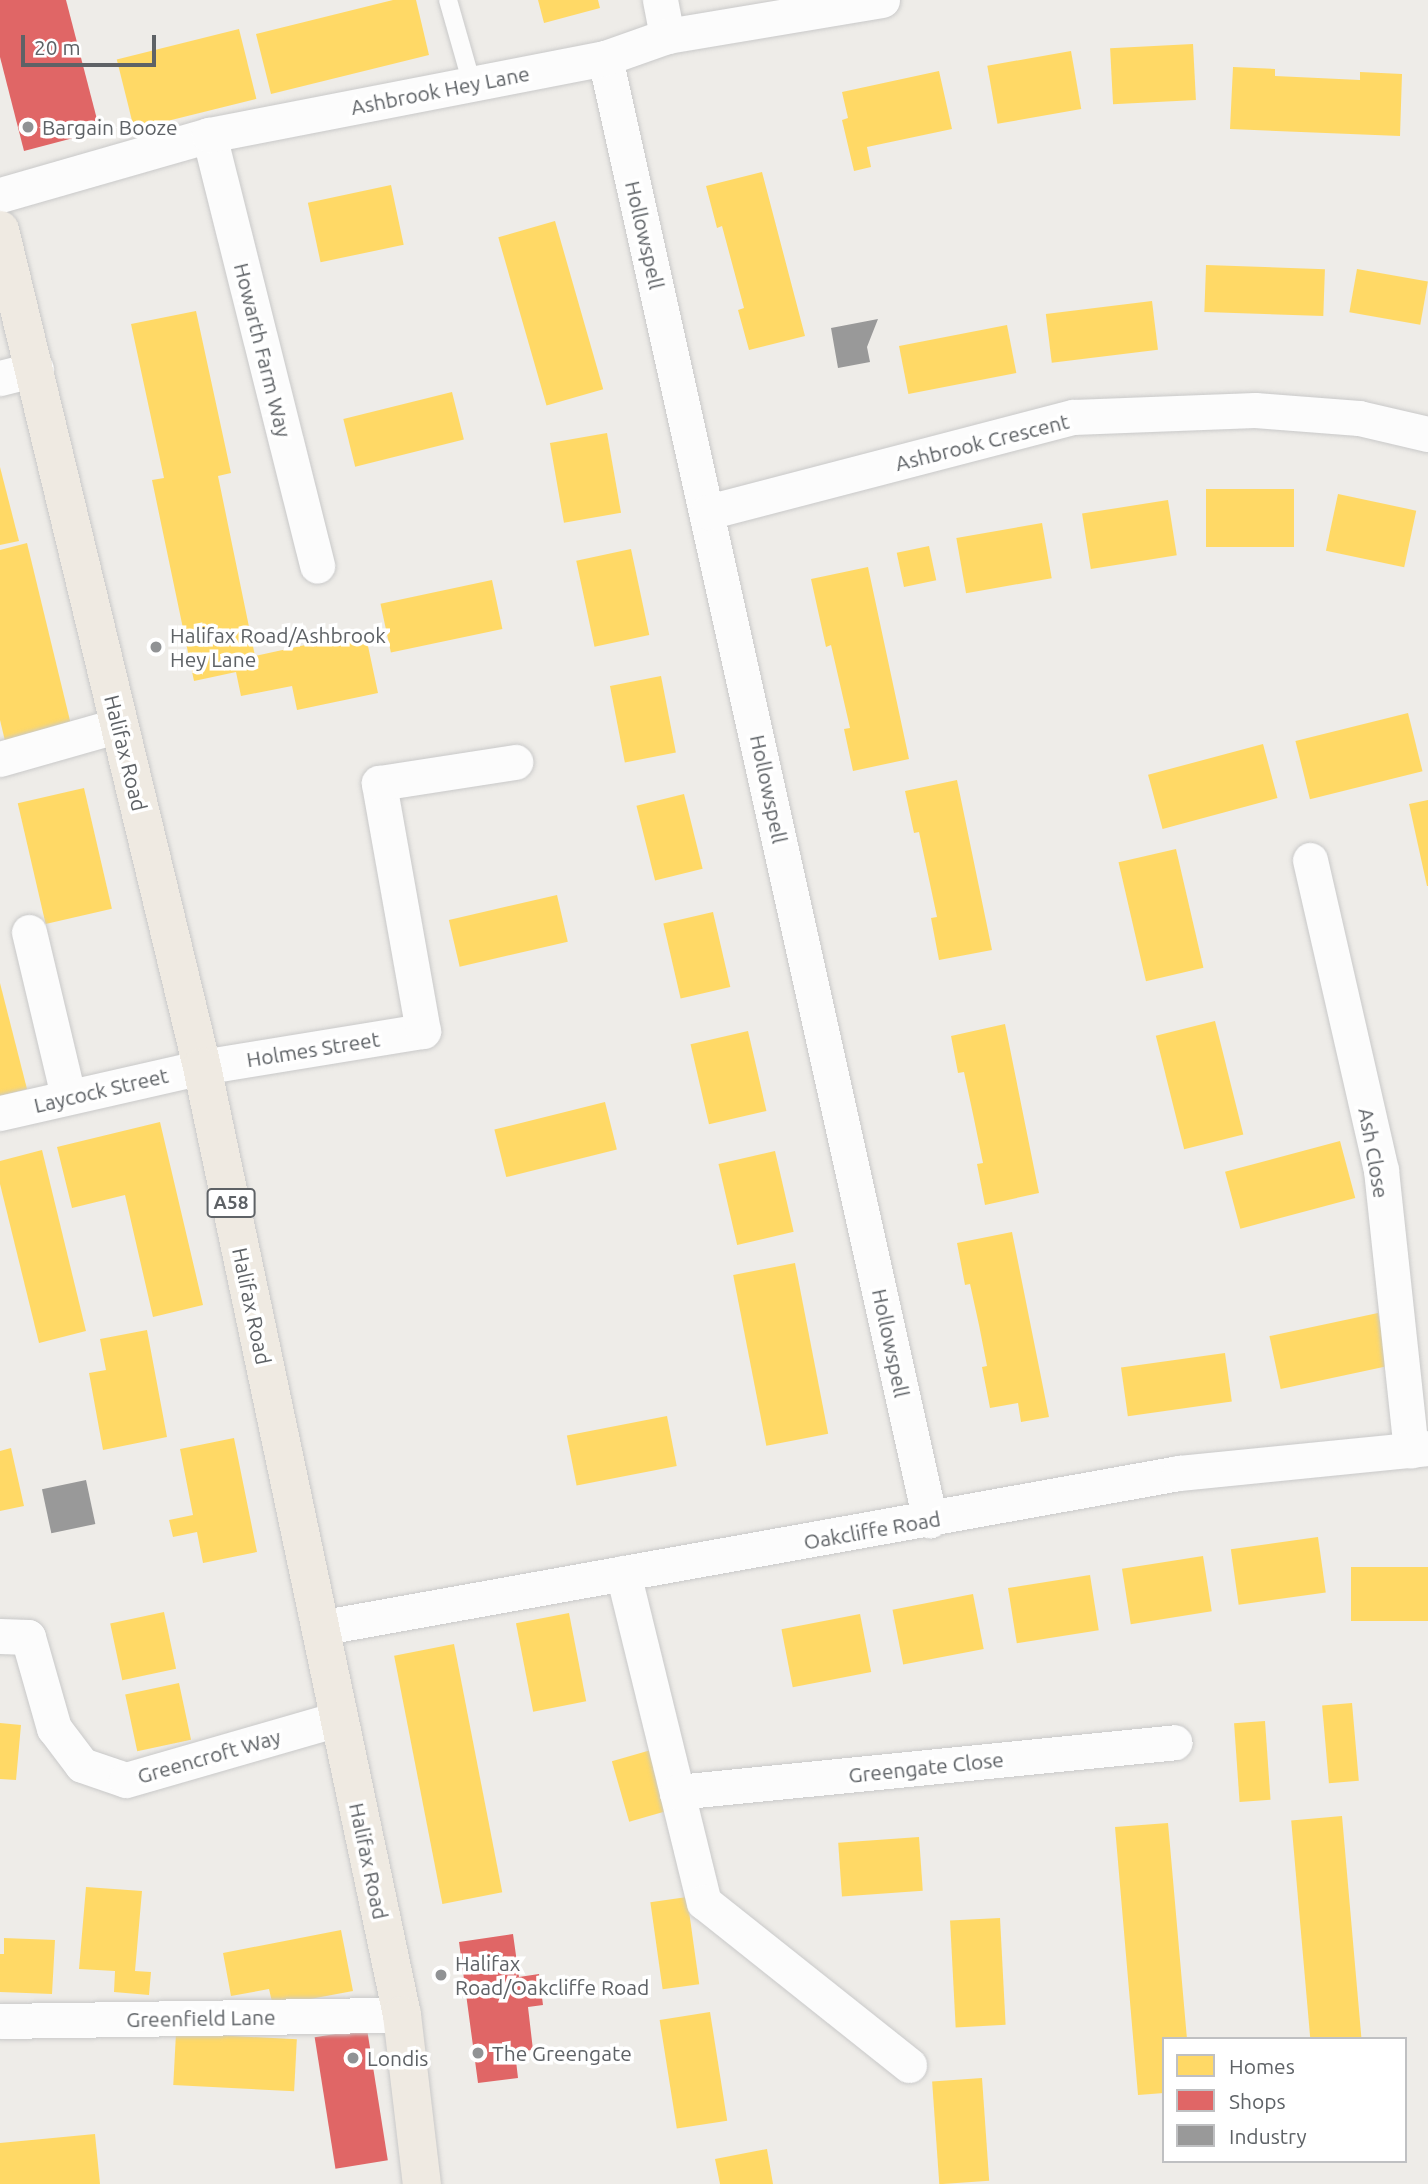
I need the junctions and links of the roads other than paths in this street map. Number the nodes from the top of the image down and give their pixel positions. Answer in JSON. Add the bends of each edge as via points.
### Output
{"nodes":[{"id":1,"x":448,"y":0,"type":"edge"},
{"id":2,"x":660,"y":0,"type":"edge"},
{"id":3,"x":882,"y":0,"type":"edge"},
{"id":4,"x":667,"y":36,"type":"junction"},
{"id":5,"x":605,"y":58,"type":"junction"},
{"id":6,"x":472,"y":84,"type":"junction"},
{"id":7,"x":209,"y":135,"type":"junction"},
{"id":8,"x":0,"y":195,"type":"edge"},
{"id":9,"x":0,"y":230,"type":"edge"},
{"id":10,"x":18,"y":374,"type":"edge"},
{"id":11,"x":1428,"y":434,"type":"edge"},
{"id":12,"x":708,"y":512,"type":"junction"},
{"id":13,"x":317,"y":566,"type":"dead end"},
{"id":14,"x":119,"y":725,"type":"junction"},
{"id":15,"x":0,"y":759,"type":"edge"},
{"id":16,"x":515,"y":762,"type":"dead end"},
{"id":17,"x":1310,"y":860,"type":"dead end"},
{"id":18,"x":29,"y":932,"type":"dead end"},
{"id":19,"x":202,"y":1067,"type":"junction"},
{"id":20,"x":68,"y":1096,"type":"junction"},
{"id":21,"x":0,"y":1113,"type":"edge"},
{"id":22,"x":1419,"y":1449,"type":"edge"},
{"id":23,"x":930,"y":1520,"type":"junction"},
{"id":24,"x":623,"y":1573,"type":"junction"},
{"id":25,"x":319,"y":1628,"type":"junction"},
{"id":26,"x":0,"y":1636,"type":"edge"},
{"id":27,"x":338,"y":1719,"type":"junction"},
{"id":28,"x":1174,"y":1742,"type":"dead end"},
{"id":29,"x":677,"y":1792,"type":"junction"},
{"id":30,"x":401,"y":2015,"type":"junction"},
{"id":31,"x":0,"y":2021,"type":"edge"},
{"id":32,"x":909,"y":2065,"type":"dead end"},
{"id":33,"x":422,"y":2184,"type":"edge"}],
"edges":[{"from":1,"to":6,"type":"lane"},
{"from":2,"to":4,"type":"street"},
{"from":3,"to":4,"type":"street","name":"Ashbrook Hey Lane"},
{"from":4,"to":5,"type":"street","name":"Ashbrook Hey Lane"},
{"from":5,"to":6,"type":"street","name":"Ashbrook Hey Lane"},
{"from":5,"to":12,"type":"street","name":"Hollowspell"},
{"from":6,"to":7,"type":"street","name":"Ashbrook Hey Lane"},
{"from":7,"to":8,"type":"street","name":"Ashbrook Hey Lane"},
{"from":7,"to":13,"type":"street","name":"Howarth Farm Way"},
{"from":9,"to":10,"type":"highway","name":"Halifax Road","number":"A58"},
{"from":10,"to":14,"type":"highway","name":"Halifax Road","number":"A58"},
{"from":11,"to":12,"type":"street","name":"Ashbrook Crescent","via":[[1359,418],[1255,410],[1073,417]]},
{"from":12,"to":23,"type":"street","name":"Hollowspell"},
{"from":14,"to":15,"type":"street"},
{"from":14,"to":19,"type":"highway","name":"Halifax Road","number":"A58"},
{"from":16,"to":19,"type":"street","name":"Holmes Street","via":[[379,783],[424,1031]]},
{"from":17,"to":22,"type":"street","name":"Ash Close","via":[[1381,1170]]},
{"from":18,"to":20,"type":"street"},
{"from":19,"to":20,"type":"street","name":"Laycock Street"},
{"from":19,"to":25,"type":"highway","name":"Halifax Road","number":"A58"},
{"from":20,"to":21,"type":"street","name":"Laycock Street"},
{"from":22,"to":23,"type":"street","name":"Oakcliffe Road","via":[[1179,1473]]},
{"from":23,"to":24,"type":"street","name":"Oakcliffe Road"},
{"from":24,"to":25,"type":"street","name":"Oakcliffe Road"},
{"from":24,"to":29,"type":"street"},
{"from":25,"to":27,"type":"highway","name":"Halifax Road","number":"A58"},
{"from":26,"to":27,"type":"street","name":"Greencroft Way","via":[[28,1637],[54,1728],[82,1765],[126,1780]]},
{"from":27,"to":30,"type":"highway","name":"Halifax Road","number":"A58"},
{"from":28,"to":29,"type":"street","name":"Greengate Close"},
{"from":29,"to":32,"type":"street","via":[[704,1902]]},
{"from":30,"to":31,"type":"street","name":"Greenfield Lane"},
{"from":30,"to":33,"type":"highway","name":"Halifax Road","number":"A58"}]}
